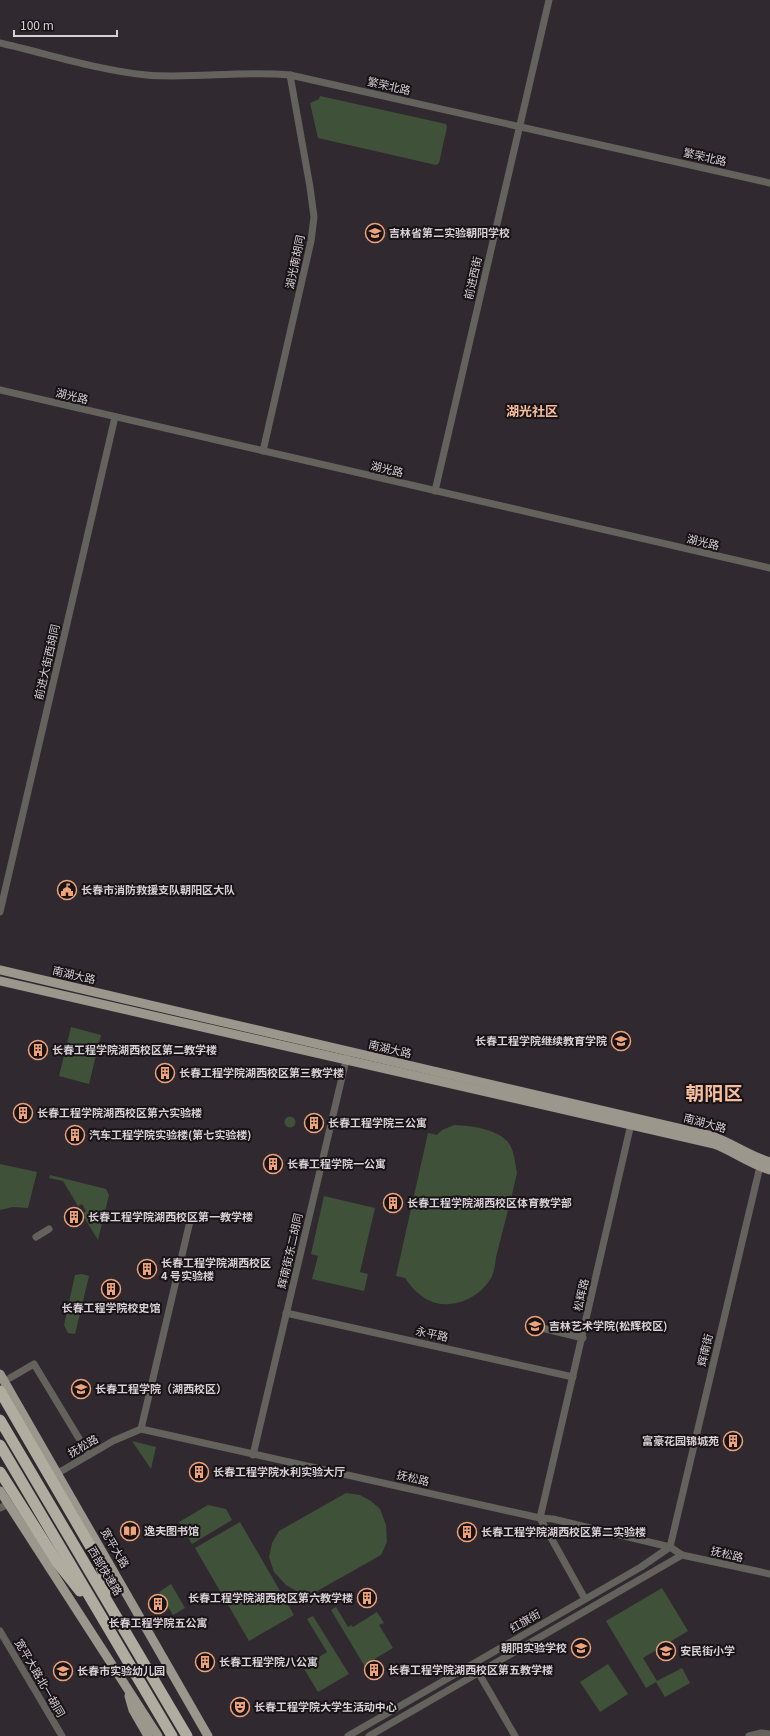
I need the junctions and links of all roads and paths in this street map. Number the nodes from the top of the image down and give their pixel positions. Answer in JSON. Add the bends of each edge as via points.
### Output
{"nodes":[{"id":1,"x":549,"y":0,"type":"edge"},
{"id":2,"x":0,"y":43,"type":"edge"},
{"id":3,"x":290,"y":75,"type":"junction"},
{"id":4,"x":520,"y":126,"type":"junction"},
{"id":5,"x":770,"y":183,"type":"edge"},
{"id":6,"x":0,"y":390,"type":"edge"},
{"id":7,"x":115,"y":417,"type":"junction"},
{"id":8,"x":263,"y":451,"type":"junction"},
{"id":9,"x":435,"y":491,"type":"junction"},
{"id":10,"x":770,"y":568,"type":"edge"},
{"id":11,"x":0,"y":912,"type":"edge"},
{"id":12,"x":0,"y":970,"type":"edge"},
{"id":13,"x":0,"y":981,"type":"edge"},
{"id":14,"x":346,"y":1056,"type":"junction"},
{"id":15,"x":631,"y":1124,"type":"junction"},
{"id":16,"x":764,"y":1163,"type":"edge"},
{"id":17,"x":770,"y":1170,"type":"edge"},
{"id":18,"x":191,"y":1217,"type":"dead end"},
{"id":19,"x":49,"y":1229,"type":"dead end"},
{"id":20,"x":36,"y":1237,"type":"dead end"},
{"id":21,"x":286,"y":1313,"type":"junction"},
{"id":22,"x":529,"y":1325,"type":"dead end"},
{"id":23,"x":583,"y":1338,"type":"junction"},
{"id":24,"x":0,"y":1374,"type":"edge"},
{"id":25,"x":574,"y":1376,"type":"junction"},
{"id":26,"x":10,"y":1378,"type":"dead end"},
{"id":27,"x":0,"y":1391,"type":"edge"},
{"id":28,"x":0,"y":1420,"type":"edge"},
{"id":29,"x":141,"y":1429,"type":"junction"},
{"id":30,"x":0,"y":1445,"type":"edge"},
{"id":31,"x":89,"y":1455,"type":"junction"},
{"id":32,"x":253,"y":1455,"type":"junction"},
{"id":33,"x":0,"y":1472,"type":"edge"},
{"id":34,"x":58,"y":1473,"type":"junction"},
{"id":35,"x":0,"y":1491,"type":"edge"},
{"id":36,"x":4,"y":1506,"type":"edge"},
{"id":37,"x":540,"y":1518,"type":"junction"},
{"id":38,"x":670,"y":1546,"type":"junction"},
{"id":39,"x":682,"y":1555,"type":"junction"},
{"id":40,"x":770,"y":1574,"type":"edge"},
{"id":41,"x":106,"y":1599,"type":"junction"},
{"id":42,"x":585,"y":1599,"type":"junction"},
{"id":43,"x":94,"y":1605,"type":"junction"},
{"id":44,"x":0,"y":1630,"type":"edge"},
{"id":45,"x":478,"y":1672,"type":"junction"},
{"id":46,"x":126,"y":1687,"type":"junction"},
{"id":47,"x":770,"y":1734,"type":"edge"},
{"id":48,"x":62,"y":1736,"type":"edge"},
{"id":49,"x":148,"y":1736,"type":"edge"},
{"id":50,"x":158,"y":1736,"type":"edge"},
{"id":51,"x":172,"y":1736,"type":"edge"},
{"id":52,"x":187,"y":1736,"type":"edge"},
{"id":53,"x":208,"y":1736,"type":"edge"},
{"id":54,"x":348,"y":1736,"type":"edge"},
{"id":55,"x":369,"y":1736,"type":"edge"},
{"id":56,"x":515,"y":1736,"type":"edge"},
{"id":57,"x":748,"y":1736,"type":"edge"}],
"edges":[{"from":1,"to":4,"type":"street","name":"前进西街"},
{"from":2,"to":3,"type":"street","name":"繁荣北路","via":[[108,68],[146,74]]},
{"from":3,"to":4,"type":"street","name":"繁荣北路"},
{"from":3,"to":8,"type":"street","name":"湖光南胡同","via":[[314,217],[311,241]]},
{"from":4,"to":5,"type":"street","name":"繁荣北路"},
{"from":4,"to":9,"type":"street","name":"前进西街"},
{"from":6,"to":7,"type":"street","name":"湖光路"},
{"from":7,"to":8,"type":"street","name":"湖光路"},
{"from":7,"to":11,"type":"street","name":"前进大街西胡同"},
{"from":8,"to":9,"type":"street","name":"湖光路"},
{"from":9,"to":10,"type":"street","name":"湖光路"},
{"from":12,"to":14,"type":"main road","name":"南湖大路"},
{"from":13,"to":14,"type":"main road","name":"南湖大路"},
{"from":14,"to":15,"type":"main road","name":"南湖大路"},
{"from":14,"to":16,"type":"main road","name":"南湖大路","via":[[712,1136],[729,1142]]},
{"from":14,"to":21,"type":"street","name":"辉南街东二胡同","via":[[292,1302]]},
{"from":15,"to":16,"type":"main road","name":"南湖大路","via":[[714,1144]]},
{"from":15,"to":23,"type":"street","name":"松辉路"},
{"from":16,"to":17,"type":"main road","name":"南湖大路"},
{"from":16,"to":38,"type":"street","name":"辉南街"},
{"from":18,"to":29,"type":"street"},
{"from":19,"to":20,"type":"street"},
{"from":21,"to":25,"type":"street","name":"永平路"},
{"from":21,"to":32,"type":"street","name":"辉南街东二胡同"},
{"from":22,"to":23,"type":"street"},
{"from":23,"to":25,"type":"street","name":"松辉路"},
{"from":24,"to":34,"type":"main road","name":"宽平大路"},
{"from":25,"to":37,"type":"street","name":"松辉路"},
{"from":26,"to":31,"type":"street","via":[[34,1364]]},
{"from":27,"to":41,"type":"highway","via":[[100,1563]]},
{"from":28,"to":41,"type":"highway","name":"西部快速路"},
{"from":29,"to":31,"type":"street","name":"抚松路"},
{"from":29,"to":32,"type":"street","name":"抚松路"},
{"from":30,"to":43,"type":"highway"},
{"from":31,"to":34,"type":"street","name":"抚松路"},
{"from":32,"to":37,"type":"street","name":"抚松路"},
{"from":33,"to":43,"type":"highway","via":[[57,1562]]},
{"from":34,"to":53,"type":"main road","name":"宽平大路"},
{"from":35,"to":36,"type":"main road"},
{"from":36,"to":46,"type":"main road"},
{"from":37,"to":38,"type":"street","name":"抚松路","via":[[553,1518]]},
{"from":37,"to":42,"type":"street"},
{"from":38,"to":39,"type":"street","name":"抚松路"},
{"from":38,"to":42,"type":"street","name":"红旗街","via":[[641,1567]]},
{"from":39,"to":40,"type":"street","name":"抚松路"},
{"from":39,"to":45,"type":"street","name":"红旗街"},
{"from":41,"to":52,"type":"highway","name":"西部快速路"},
{"from":42,"to":54,"type":"street","name":"红旗街"},
{"from":43,"to":51,"type":"highway"},
{"from":44,"to":48,"type":"street","name":"宽平大路北一胡同"},
{"from":45,"to":55,"type":"street","name":"红旗街"},
{"from":45,"to":56,"type":"street"},
{"from":46,"to":49,"type":"main road","via":[[133,1710]]},
{"from":46,"to":50,"type":"main road"},
{"from":47,"to":57,"type":"street"}]}
